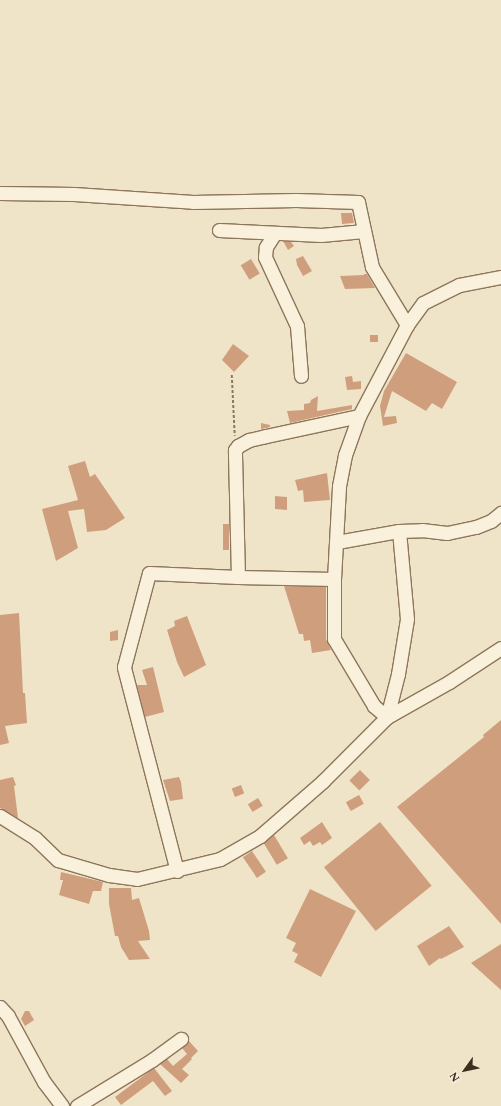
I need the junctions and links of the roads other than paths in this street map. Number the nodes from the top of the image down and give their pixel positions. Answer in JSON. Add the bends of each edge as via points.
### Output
{"nodes":[{"id":1,"x":0,"y":193,"type":"edge"},
{"id":2,"x":219,"y":230,"type":"dead end"},
{"id":3,"x":253,"y":231,"type":"junction"},
{"id":4,"x":364,"y":231,"type":"junction"},
{"id":5,"x":275,"y":233,"type":"junction"},
{"id":6,"x":265,"y":257,"type":"junction"},
{"id":7,"x":501,"y":277,"type":"edge"},
{"id":8,"x":407,"y":325,"type":"junction"},
{"id":9,"x":301,"y":376,"type":"dead end"},
{"id":10,"x":359,"y":416,"type":"junction"},
{"id":11,"x":501,"y":514,"type":"edge"},
{"id":12,"x":399,"y":531,"type":"junction"},
{"id":13,"x":337,"y":542,"type":"junction"},
{"id":14,"x":238,"y":577,"type":"junction"},
{"id":15,"x":334,"y":579,"type":"junction"},
{"id":16,"x":501,"y":648,"type":"edge"},
{"id":17,"x":388,"y":718,"type":"junction"},
{"id":18,"x":0,"y":816,"type":"edge"},
{"id":19,"x":177,"y":871,"type":"junction"},
{"id":20,"x":0,"y":1006,"type":"edge"},
{"id":21,"x":181,"y":1039,"type":"dead end"},
{"id":22,"x":62,"y":1106,"type":"edge"},
{"id":23,"x":78,"y":1106,"type":"edge"}],
"edges":[{"from":1,"to":4,"type":"street","via":[[74,194],[193,202],[358,202]]},
{"from":2,"to":3,"type":"street"},
{"from":3,"to":5,"type":"street"},
{"from":3,"to":6,"type":"street"},
{"from":4,"to":5,"type":"street","via":[[321,235]]},
{"from":4,"to":8,"type":"street","via":[[372,267]]},
{"from":5,"to":6,"type":"street","via":[[266,247]]},
{"from":6,"to":9,"type":"street","via":[[297,326]]},
{"from":7,"to":8,"type":"street","via":[[458,285],[423,303]]},
{"from":8,"to":10,"type":"street"},
{"from":10,"to":13,"type":"street","via":[[341,470]]},
{"from":10,"to":14,"type":"street","via":[[249,440],[241,443],[235,450]]},
{"from":11,"to":12,"type":"street","via":[[476,527],[447,533]]},
{"from":12,"to":13,"type":"street"},
{"from":12,"to":17,"type":"street","via":[[407,619]]},
{"from":13,"to":15,"type":"street"},
{"from":14,"to":15,"type":"street"},
{"from":14,"to":19,"type":"street","via":[[148,573],[124,667]]},
{"from":15,"to":17,"type":"street","via":[[334,639],[374,706]]},
{"from":16,"to":17,"type":"street"},
{"from":17,"to":19,"type":"street","via":[[323,781],[260,836],[220,859]]},
{"from":18,"to":19,"type":"street","via":[[35,838],[58,860],[82,868],[137,879]]},
{"from":20,"to":22,"type":"street","via":[[44,1082]]},
{"from":21,"to":23,"type":"street"}]}
